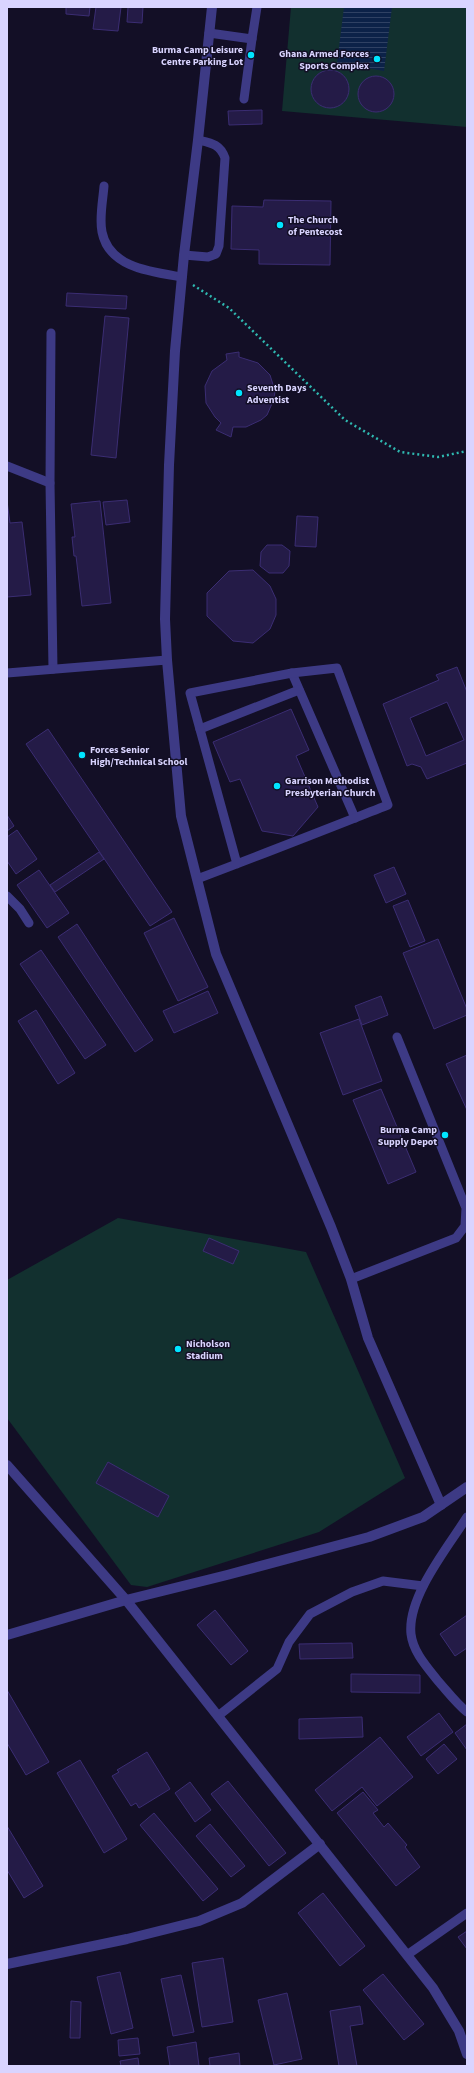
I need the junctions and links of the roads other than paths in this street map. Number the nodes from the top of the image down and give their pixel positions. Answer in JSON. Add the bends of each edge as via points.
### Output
{"nodes":[{"id":1,"x":212,"y":7,"type":"edge"},
{"id":2,"x":257,"y":7,"type":"edge"},
{"id":3,"x":209,"y":33,"type":"junction"},
{"id":4,"x":252,"y":38,"type":"junction"},
{"id":5,"x":244,"y":99,"type":"dead end"},
{"id":6,"x":198,"y":140,"type":"junction"},
{"id":7,"x":104,"y":186,"type":"dead end"},
{"id":8,"x":184,"y":255,"type":"junction"},
{"id":9,"x":182,"y":277,"type":"junction"},
{"id":10,"x":51,"y":333,"type":"dead end"},
{"id":11,"x":7,"y":466,"type":"edge"},
{"id":12,"x":50,"y":483,"type":"junction"},
{"id":13,"x":167,"y":660,"type":"junction"},
{"id":14,"x":53,"y":669,"type":"junction"},
{"id":15,"x":7,"y":673,"type":"edge"},
{"id":16,"x":292,"y":673,"type":"junction"},
{"id":17,"x":299,"y":690,"type":"junction"},
{"id":18,"x":200,"y":729,"type":"junction"},
{"id":19,"x":355,"y":818,"type":"junction"},
{"id":20,"x":237,"y":864,"type":"junction"},
{"id":21,"x":197,"y":879,"type":"junction"},
{"id":22,"x":7,"y":896,"type":"edge"},
{"id":23,"x":29,"y":924,"type":"dead end"},
{"id":24,"x":397,"y":1037,"type":"dead end"},
{"id":25,"x":350,"y":1279,"type":"junction"},
{"id":26,"x":7,"y":1465,"type":"edge"},
{"id":27,"x":466,"y":1490,"type":"edge"},
{"id":28,"x":441,"y":1505,"type":"junction"},
{"id":29,"x":467,"y":1517,"type":"edge"},
{"id":30,"x":423,"y":1586,"type":"junction"},
{"id":31,"x":126,"y":1600,"type":"junction"},
{"id":32,"x":7,"y":1634,"type":"edge"},
{"id":33,"x":467,"y":1712,"type":"edge"},
{"id":34,"x":218,"y":1716,"type":"junction"},
{"id":35,"x":320,"y":1844,"type":"junction"},
{"id":36,"x":467,"y":1913,"type":"edge"},
{"id":37,"x":407,"y":1955,"type":"junction"},
{"id":38,"x":7,"y":1964,"type":"edge"},
{"id":39,"x":467,"y":2054,"type":"edge"}],
"edges":[{"from":1,"to":3,"type":"street"},
{"from":2,"to":4,"type":"lane"},
{"from":3,"to":4,"type":"lane"},
{"from":3,"to":6,"type":"street"},
{"from":4,"to":5,"type":"lane"},
{"from":6,"to":8,"type":"street"},
{"from":6,"to":8,"type":"lane","via":[[217,145],[225,158],[219,246],[216,254],[208,257]]},
{"from":7,"to":9,"type":"lane","via":[[102,230],[106,244],[127,264],[140,270]]},
{"from":8,"to":9,"type":"street"},
{"from":9,"to":13,"type":"street","via":[[169,465],[165,619]]},
{"from":10,"to":12,"type":"lane"},
{"from":11,"to":12,"type":"lane"},
{"from":12,"to":14,"type":"lane"},
{"from":13,"to":14,"type":"lane"},
{"from":13,"to":21,"type":"street","via":[[181,816]]},
{"from":14,"to":15,"type":"lane"},
{"from":16,"to":17,"type":"lane"},
{"from":16,"to":18,"type":"lane","via":[[190,693]]},
{"from":16,"to":19,"type":"lane","via":[[337,668],[388,805]]},
{"from":17,"to":18,"type":"lane"},
{"from":17,"to":19,"type":"lane"},
{"from":18,"to":20,"type":"lane"},
{"from":19,"to":20,"type":"lane"},
{"from":20,"to":21,"type":"lane"},
{"from":21,"to":25,"type":"street","via":[[216,954],[297,1144]]},
{"from":22,"to":23,"type":"lane","via":[[20,909]]},
{"from":24,"to":25,"type":"lane","via":[[466,1208],[465,1226],[456,1238]]},
{"from":25,"to":28,"type":"street","via":[[368,1338]]},
{"from":26,"to":31,"type":"street"},
{"from":27,"to":28,"type":"street"},
{"from":28,"to":31,"type":"street","via":[[423,1517],[369,1537],[227,1576]]},
{"from":29,"to":30,"type":"lane"},
{"from":30,"to":33,"type":"lane","via":[[415,1605],[411,1634],[418,1655]]},
{"from":30,"to":34,"type":"lane","via":[[383,1581],[352,1592],[310,1614],[289,1642],[277,1669]]},
{"from":31,"to":32,"type":"street"},
{"from":31,"to":34,"type":"street"},
{"from":34,"to":35,"type":"street"},
{"from":35,"to":37,"type":"street"},
{"from":35,"to":38,"type":"street","via":[[242,1904],[199,1921],[127,1940]]},
{"from":36,"to":37,"type":"lane"},
{"from":37,"to":39,"type":"street","via":[[433,1988],[455,2025]]}]}
